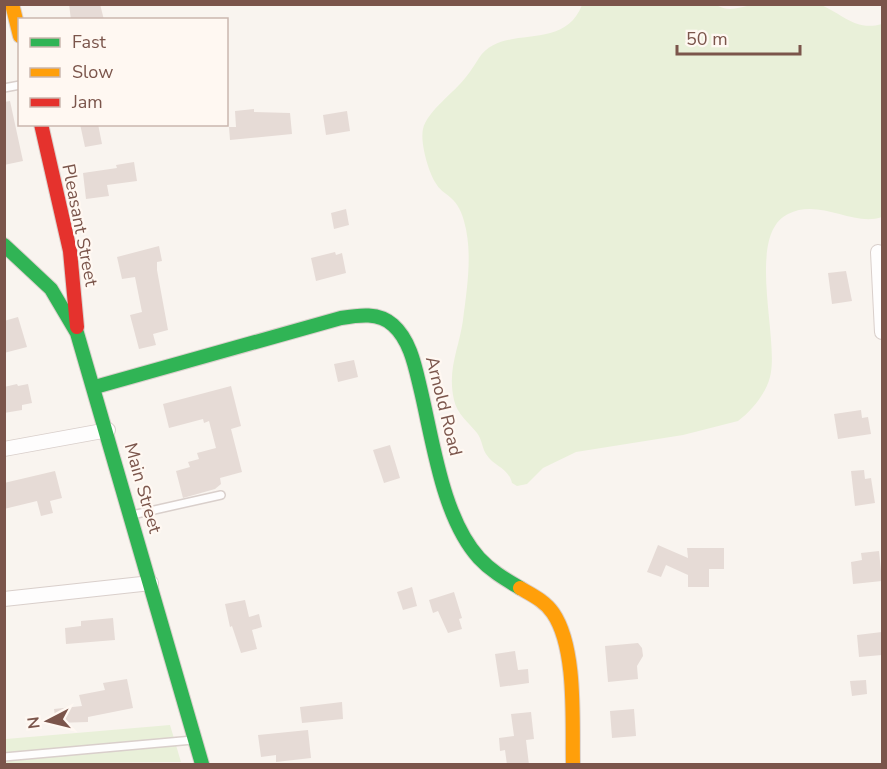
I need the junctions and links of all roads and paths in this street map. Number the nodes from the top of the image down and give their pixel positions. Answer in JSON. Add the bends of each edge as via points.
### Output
{"nodes":[{"id":1,"x":12,"y":4,"type":"edge"},
{"id":2,"x":18,"y":28,"type":"edge"},
{"id":3,"x":41,"y":126,"type":"edge"},
{"id":4,"x":4,"y":245,"type":"edge"},
{"id":5,"x":878,"y":252,"type":"dead end"},
{"id":6,"x":882,"y":330,"type":"edge"},
{"id":7,"x":77,"y":333,"type":"junction"},
{"id":8,"x":95,"y":387,"type":"junction"},
{"id":9,"x":108,"y":430,"type":"junction"},
{"id":10,"x":4,"y":449,"type":"edge"},
{"id":11,"x":221,"y":495,"type":"dead end"},
{"id":12,"x":132,"y":515,"type":"junction"},
{"id":13,"x":151,"y":583,"type":"junction"},
{"id":14,"x":4,"y":599,"type":"edge"},
{"id":15,"x":195,"y":740,"type":"junction"},
{"id":16,"x":4,"y":757,"type":"edge"},
{"id":17,"x":202,"y":765,"type":"edge"},
{"id":18,"x":573,"y":765,"type":"edge"}],
"edges":[{"from":1,"to":2,"type":"street"},
{"from":3,"to":7,"type":"street","name":"Pleasant Street","via":[[70,250]]},
{"from":4,"to":7,"type":"street","name":"Main Street","via":[[51,289]]},
{"from":5,"to":6,"type":"street"},
{"from":7,"to":8,"type":"street","name":"Main Street"},
{"from":8,"to":9,"type":"street","name":"Main Street"},
{"from":8,"to":18,"type":"street","name":"Arnold Road","via":[[340,318],[377,315],[394,324],[403,333],[412,355],[449,498],[464,537],[488,569],[545,603],[561,628]]},
{"from":9,"to":10,"type":"street"},
{"from":9,"to":12,"type":"street","name":"Main Street"},
{"from":11,"to":12,"type":"lane"},
{"from":12,"to":13,"type":"street","name":"Main Street"},
{"from":13,"to":14,"type":"street"},
{"from":13,"to":15,"type":"street","name":"Main Street"},
{"from":15,"to":16,"type":"lane"},
{"from":15,"to":17,"type":"street","name":"Main Street"}]}
